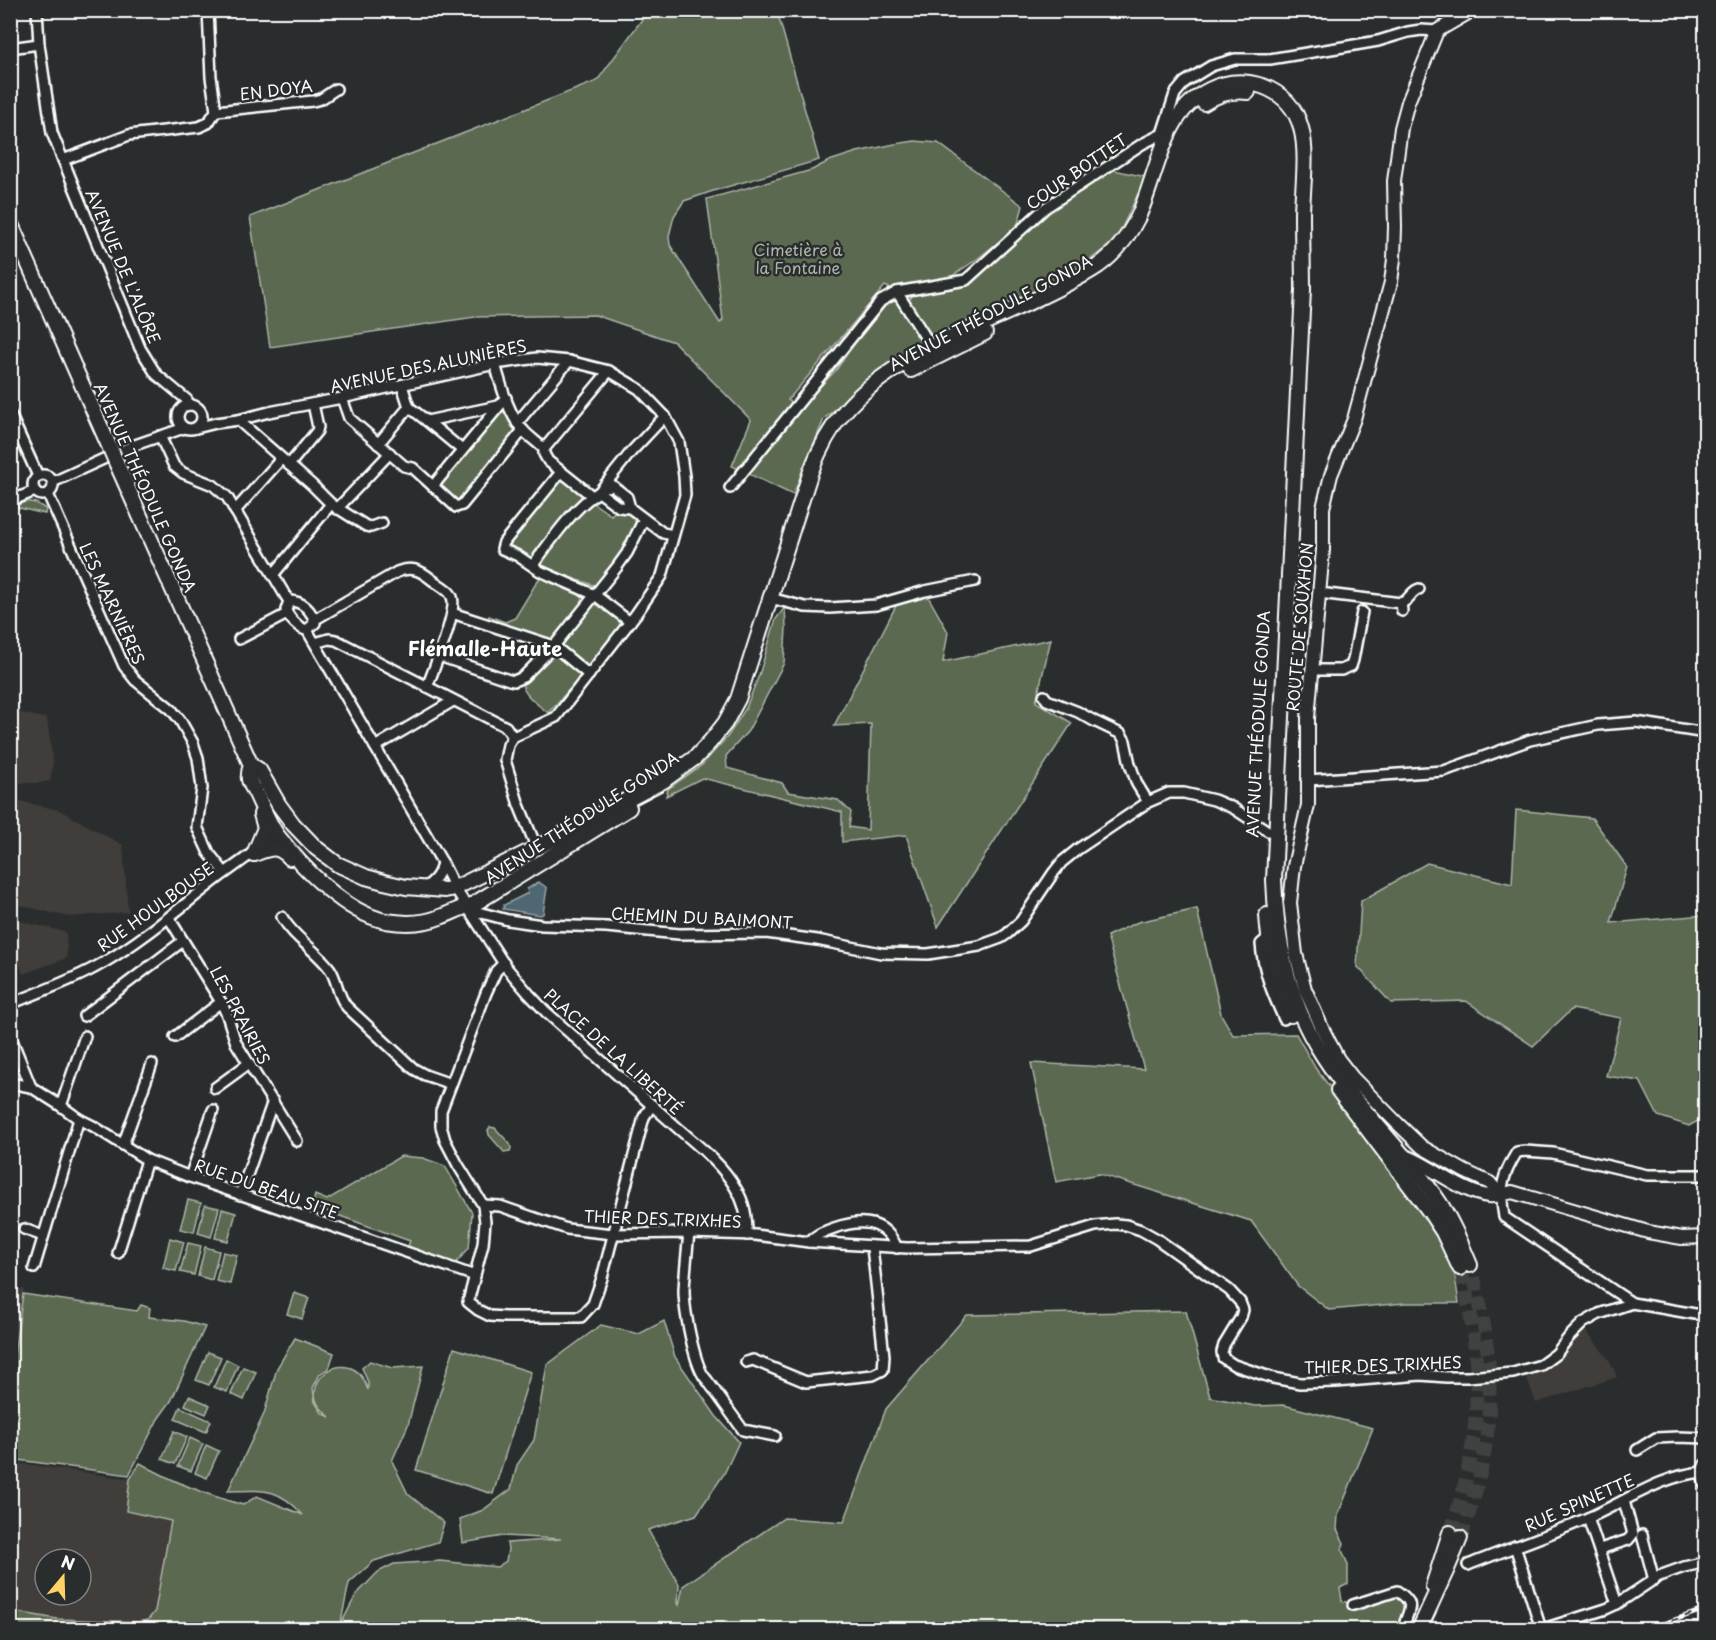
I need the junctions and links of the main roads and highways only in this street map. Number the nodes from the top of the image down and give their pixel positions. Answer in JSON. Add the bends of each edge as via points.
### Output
{"nodes":[{"id":1,"x":10,"y":222,"type":"edge"},
{"id":2,"x":774,"y":599,"type":"junction"},
{"id":3,"x":251,"y":765,"type":"junction"},
{"id":4,"x":252,"y":790,"type":"junction"},
{"id":5,"x":630,"y":799,"type":"junction"},
{"id":6,"x":284,"y":813,"type":"junction"},
{"id":7,"x":277,"y":834,"type":"junction"},
{"id":8,"x":309,"y":841,"type":"junction"},
{"id":9,"x":322,"y":882,"type":"junction"},
{"id":10,"x":452,"y":882,"type":"junction"},
{"id":11,"x":1273,"y":937,"type":"junction"},
{"id":12,"x":1455,"y":1535,"type":"tunnel mouth"},
{"id":13,"x":1421,"y":1626,"type":"edge"}],
"edges":[{"from":1,"to":3,"type":"main road","name":"AVENUE THÉODULE GONDA","bridge":true},
{"from":2,"to":5,"type":"main road","name":"AVENUE THÉODULE GONDA","via":[[744,684],[725,723],[684,767]]},
{"from":2,"to":9,"type":"main road","name":"AVENUE THÉODULE GONDA","via":[[752,682],[729,726],[714,746],[664,787],[469,909],[434,920],[394,922],[368,916]]},
{"from":2,"to":11,"type":"main road","name":"AVENUE THÉODULE GONDA","via":[[828,452],[867,400],[935,352],[1084,285],[1104,272],[1135,240],[1180,129],[1198,106],[1240,91],[1278,104],[1296,131],[1300,158],[1266,909]]},
{"from":3,"to":4,"type":"main road","name":"AVENUE THÉODULE GONDA","via":[[248,775]]},
{"from":3,"to":6,"type":"main road","name":"AVENUE THÉODULE GONDA","via":[[259,770]]},
{"from":4,"to":7,"type":"main road","name":"AVENUE THÉODULE GONDA"},
{"from":4,"to":9,"type":"main road","via":[[265,828],[254,854],[280,849],[311,879]]},
{"from":5,"to":10,"type":"main road","name":"AVENUE THÉODULE GONDA","via":[[527,853]]},
{"from":5,"to":10,"type":"main road","name":"AVENUE THÉODULE GONDA"},
{"from":6,"to":7,"type":"main road"},
{"from":6,"to":8,"type":"main road","name":"AVENUE THÉODULE GONDA"},
{"from":7,"to":8,"type":"main road","via":[[288,831]]},
{"from":7,"to":9,"type":"main road","name":"AVENUE THÉODULE GONDA"},
{"from":8,"to":10,"type":"main road","name":"AVENUE THÉODULE GONDA","via":[[337,864],[366,878],[438,891]]},
{"from":11,"to":11,"type":"main road","name":"AVENUE THÉODULE GONDA","via":[[1296,1003],[1316,1045],[1436,1196],[1460,1241],[1465,1267],[1430,1212],[1321,1068],[1300,1033],[1275,969]]},
{"from":12,"to":13,"type":"main road","via":[[1438,1565]]}]}
